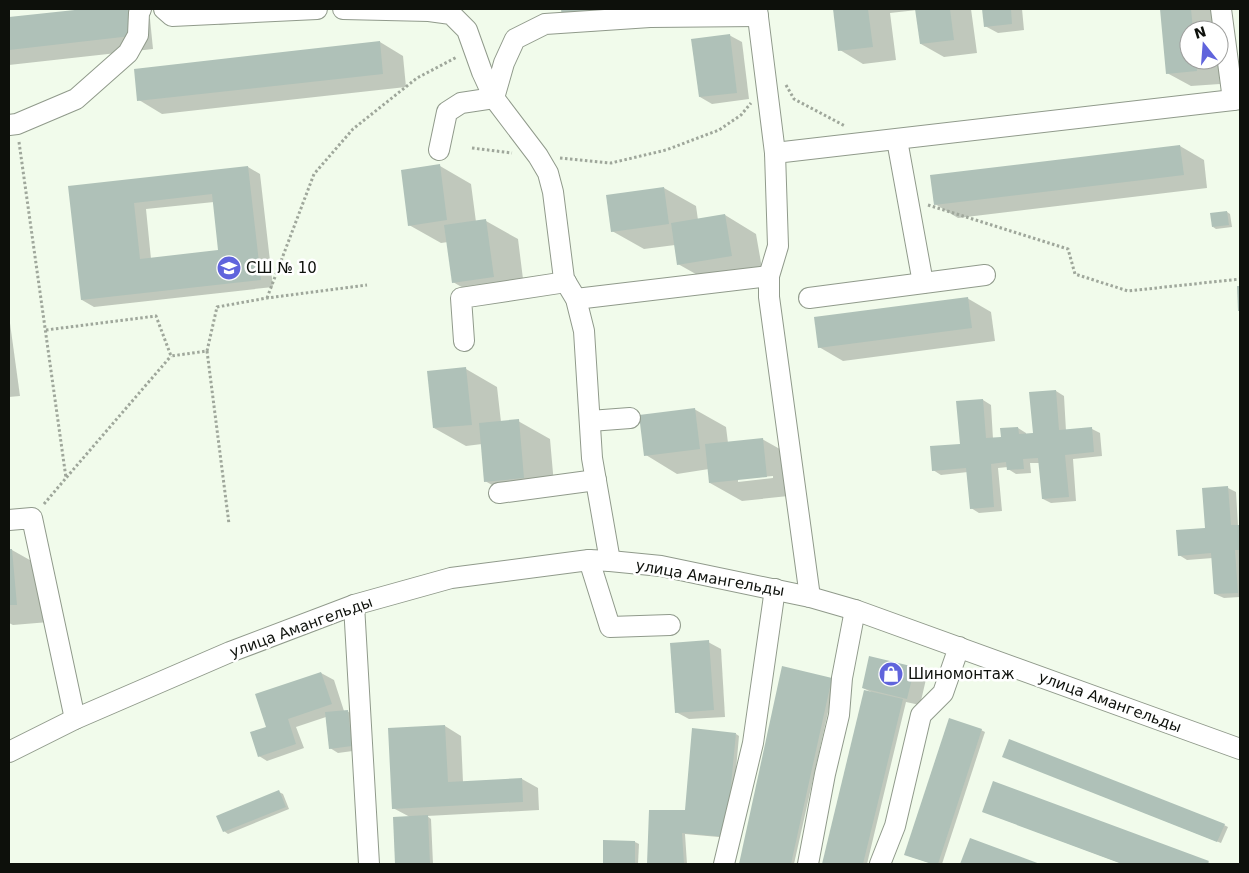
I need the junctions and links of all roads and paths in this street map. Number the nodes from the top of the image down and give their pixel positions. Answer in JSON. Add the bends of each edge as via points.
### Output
{"nodes":[{"id":1,"x":140,"y":9,"type":"edge"},
{"id":2,"x":164,"y":9,"type":"edge"},
{"id":3,"x":317,"y":9,"type":"edge"},
{"id":4,"x":343,"y":9,"type":"edge"},
{"id":5,"x":1222,"y":9,"type":"edge"},
{"id":6,"x":715,"y":12,"type":"edge"},
{"id":7,"x":758,"y":12,"type":"edge"},
{"id":8,"x":475,"y":52,"type":"junction"},
{"id":9,"x":776,"y":83,"type":"junction"},
{"id":10,"x":494,"y":98,"type":"junction"},
{"id":11,"x":1236,"y":99,"type":"edge"},
{"id":12,"x":13,"y":125,"type":"edge"},
{"id":13,"x":848,"y":127,"type":"dead end"},
{"id":14,"x":897,"y":140,"type":"junction"},
{"id":15,"x":472,"y":148,"type":"dead end"},
{"id":16,"x":439,"y":150,"type":"dead end"},
{"id":17,"x":775,"y":154,"type":"junction"},
{"id":18,"x":538,"y":156,"type":"junction"},
{"id":19,"x":908,"y":198,"type":"junction"},
{"id":20,"x":985,"y":275,"type":"dead end"},
{"id":21,"x":769,"y":276,"type":"junction"},
{"id":22,"x":1240,"y":280,"type":"edge"},
{"id":23,"x":923,"y":283,"type":"junction"},
{"id":24,"x":367,"y":285,"type":"dead end"},
{"id":25,"x":571,"y":291,"type":"junction"},
{"id":26,"x":266,"y":298,"type":"junction"},
{"id":27,"x":809,"y":298,"type":"dead end"},
{"id":28,"x":46,"y":330,"type":"junction"},
{"id":29,"x":464,"y":341,"type":"dead end"},
{"id":30,"x":207,"y":352,"type":"junction"},
{"id":31,"x":171,"y":356,"type":"junction"},
{"id":32,"x":630,"y":418,"type":"dead end"},
{"id":33,"x":590,"y":421,"type":"junction"},
{"id":34,"x":66,"y":478,"type":"junction"},
{"id":35,"x":596,"y":480,"type":"junction"},
{"id":36,"x":499,"y":493,"type":"dead end"},
{"id":37,"x":32,"y":518,"type":"junction"},
{"id":38,"x":9,"y":520,"type":"edge"},
{"id":39,"x":229,"y":524,"type":"dead end"},
{"id":40,"x":589,"y":560,"type":"junction"},
{"id":41,"x":610,"y":561,"type":"junction"},
{"id":42,"x":775,"y":589,"type":"junction"},
{"id":43,"x":810,"y":597,"type":"junction"},
{"id":44,"x":354,"y":605,"type":"junction"},
{"id":45,"x":855,"y":610,"type":"junction"},
{"id":46,"x":670,"y":625,"type":"dead end"},
{"id":47,"x":959,"y":647,"type":"junction"},
{"id":48,"x":75,"y":719,"type":"junction"},
{"id":49,"x":1240,"y":749,"type":"edge"},
{"id":50,"x":9,"y":752,"type":"edge"},
{"id":51,"x":369,"y":864,"type":"edge"},
{"id":52,"x":724,"y":864,"type":"edge"},
{"id":53,"x":808,"y":864,"type":"edge"},
{"id":54,"x":880,"y":864,"type":"edge"}],
"edges":[{"from":1,"to":12,"type":"street","via":[[138,34],[128,53],[76,99]]},
{"from":2,"to":3,"type":"street","via":[[172,16]]},
{"from":4,"to":8,"type":"street","via":[[451,14],[467,30]]},
{"from":5,"to":11,"type":"street"},
{"from":6,"to":7,"type":"street"},
{"from":6,"to":10,"type":"street","via":[[545,24],[515,39]]},
{"from":7,"to":9,"type":"street"},
{"from":8,"to":10,"type":"street"},
{"from":8,"to":26,"type":"path","via":[[416,78],[353,129],[314,174]]},
{"from":9,"to":13,"type":"path","via":[[794,99]]},
{"from":9,"to":17,"type":"street"},
{"from":9,"to":18,"type":"path","via":[[719,130],[666,150],[610,163]]},
{"from":10,"to":16,"type":"street","via":[[461,102],[447,112]]},
{"from":10,"to":18,"type":"street"},
{"from":11,"to":14,"type":"street"},
{"from":12,"to":28,"type":"path"},
{"from":14,"to":17,"type":"street"},
{"from":14,"to":19,"type":"street"},
{"from":15,"to":18,"type":"path"},
{"from":17,"to":21,"type":"street","via":[[778,246]]},
{"from":18,"to":25,"type":"street","via":[[548,173],[553,192],[564,279]]},
{"from":19,"to":22,"type":"path","via":[[1068,249],[1075,274],[1128,291]]},
{"from":19,"to":23,"type":"street"},
{"from":20,"to":23,"type":"street"},
{"from":21,"to":25,"type":"street"},
{"from":21,"to":43,"type":"street","via":[[769,297]]},
{"from":23,"to":27,"type":"street"},
{"from":24,"to":26,"type":"path"},
{"from":25,"to":29,"type":"street","via":[[461,298]]},
{"from":25,"to":33,"type":"street","via":[[584,331]]},
{"from":26,"to":30,"type":"path","via":[[217,307]]},
{"from":28,"to":31,"type":"path","via":[[156,316]]},
{"from":28,"to":34,"type":"path"},
{"from":30,"to":31,"type":"path"},
{"from":30,"to":39,"type":"path"},
{"from":31,"to":34,"type":"path"},
{"from":32,"to":33,"type":"street"},
{"from":33,"to":35,"type":"street"},
{"from":34,"to":37,"type":"path"},
{"from":35,"to":36,"type":"street"},
{"from":35,"to":41,"type":"street"},
{"from":37,"to":38,"type":"street"},
{"from":37,"to":48,"type":"street"},
{"from":40,"to":41,"type":"street","name":"улица Амангельды"},
{"from":40,"to":44,"type":"street","name":"улица Амангельды","via":[[451,578]]},
{"from":40,"to":46,"type":"street","via":[[610,627]]},
{"from":41,"to":42,"type":"street","name":"улица Амангельды","via":[[661,566]]},
{"from":42,"to":43,"type":"street","name":"улица Амангельды"},
{"from":42,"to":52,"type":"street","via":[[753,743]]},
{"from":43,"to":45,"type":"street","name":"улица Амангельды"},
{"from":44,"to":48,"type":"street","name":"улица Амангельды","via":[[230,652]]},
{"from":44,"to":51,"type":"street"},
{"from":45,"to":47,"type":"street","name":"улица Амангельды"},
{"from":45,"to":53,"type":"street"},
{"from":47,"to":49,"type":"street","name":"улица Амангельды"},
{"from":47,"to":54,"type":"street","via":[[942,693],[921,715],[895,826]]},
{"from":48,"to":50,"type":"street","name":"улица Амангельды"}]}
